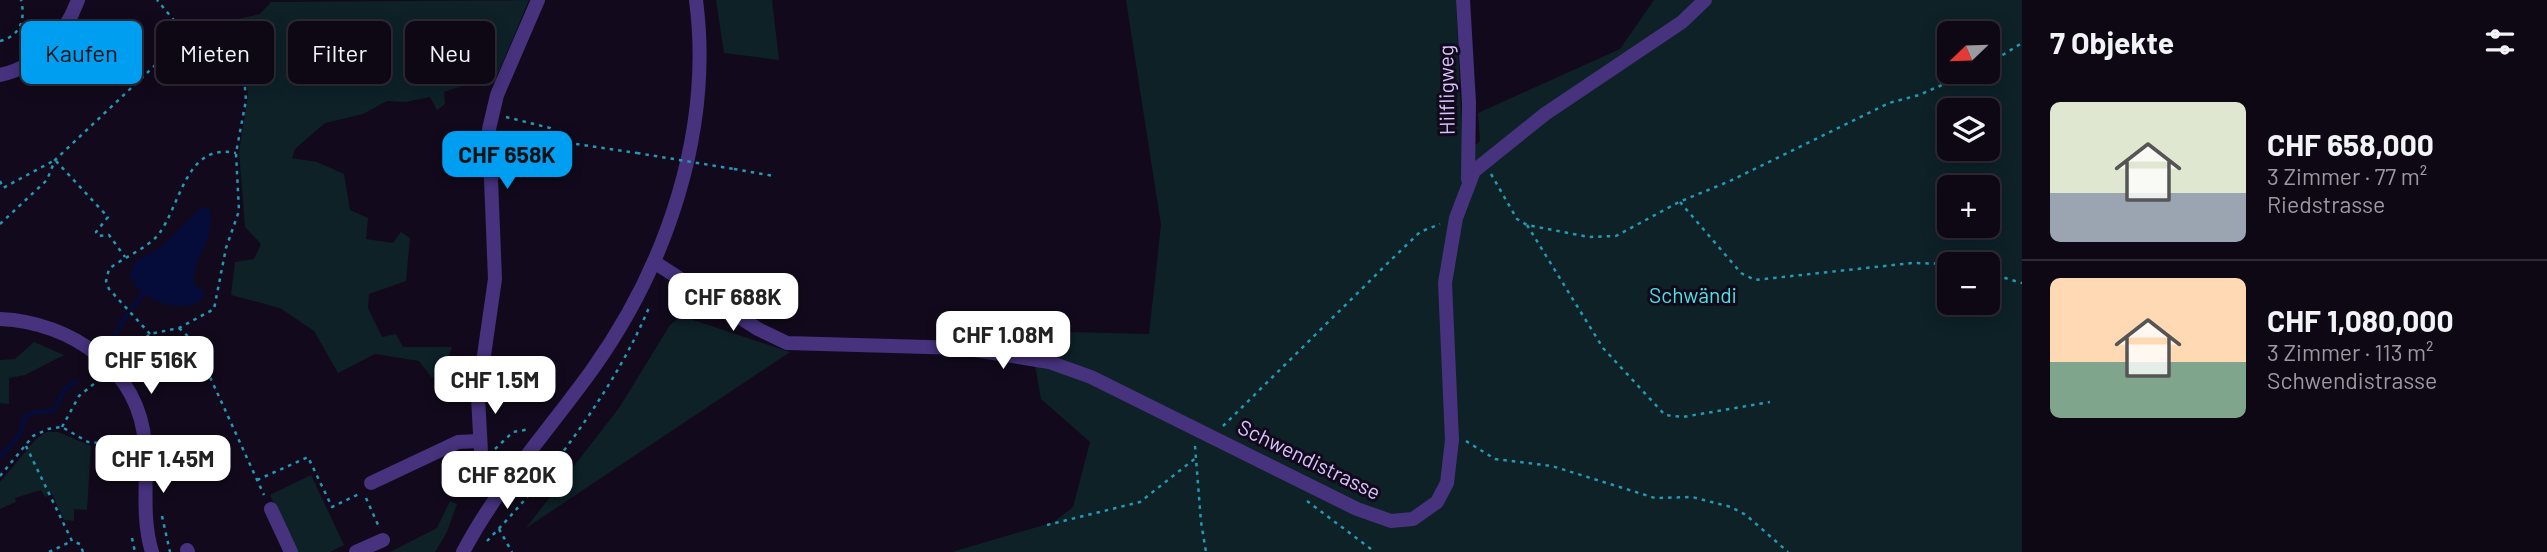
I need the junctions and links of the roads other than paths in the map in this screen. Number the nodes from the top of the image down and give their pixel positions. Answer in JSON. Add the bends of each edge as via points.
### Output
{"nodes":[{"id":1,"x":78,"y":0,"type":"edge"},
{"id":2,"x":538,"y":0,"type":"edge"},
{"id":3,"x":696,"y":0,"type":"edge"},
{"id":4,"x":1463,"y":0,"type":"edge"},
{"id":5,"x":1705,"y":0,"type":"edge"},
{"id":6,"x":0,"y":75,"type":"edge"},
{"id":7,"x":1468,"y":179,"type":"junction"},
{"id":8,"x":654,"y":262,"type":"junction"},
{"id":9,"x":0,"y":319,"type":"edge"},
{"id":10,"x":370,"y":483,"type":"dead end"},
{"id":11,"x":271,"y":509,"type":"road end"},
{"id":12,"x":383,"y":540,"type":"road end"},
{"id":13,"x":152,"y":552,"type":"edge"},
{"id":14,"x":291,"y":552,"type":"edge"},
{"id":15,"x":356,"y":552,"type":"edge"},
{"id":16,"x":463,"y":552,"type":"edge"}],
"edges":[{"from":1,"to":6,"type":"street","via":[[47,51]]},
{"from":2,"to":10,"type":"street","via":[[492,114],[488,162],[495,279],[478,397],[480,447],[458,442]]},
{"from":3,"to":8,"type":"street","via":[[699,53],[693,126],[679,192]]},
{"from":4,"to":7,"type":"street","name":"Hilfligweg"},
{"from":5,"to":7,"type":"street","name":"Schwendistrasse","via":[[1667,33],[1545,114]]},
{"from":7,"to":8,"type":"street","name":"Schwendistrasse","via":[[1445,283],[1450,471],[1443,493],[1420,517],[1399,522],[1357,509],[1194,425],[1049,362],[962,348],[787,343]]},
{"from":8,"to":16,"type":"street","via":[[610,344],[510,475]]},
{"from":9,"to":13,"type":"street","via":[[37,324],[68,336],[113,368],[135,403],[145,444],[145,510]]},
{"from":11,"to":14,"type":"street"},
{"from":12,"to":15,"type":"street"}]}
